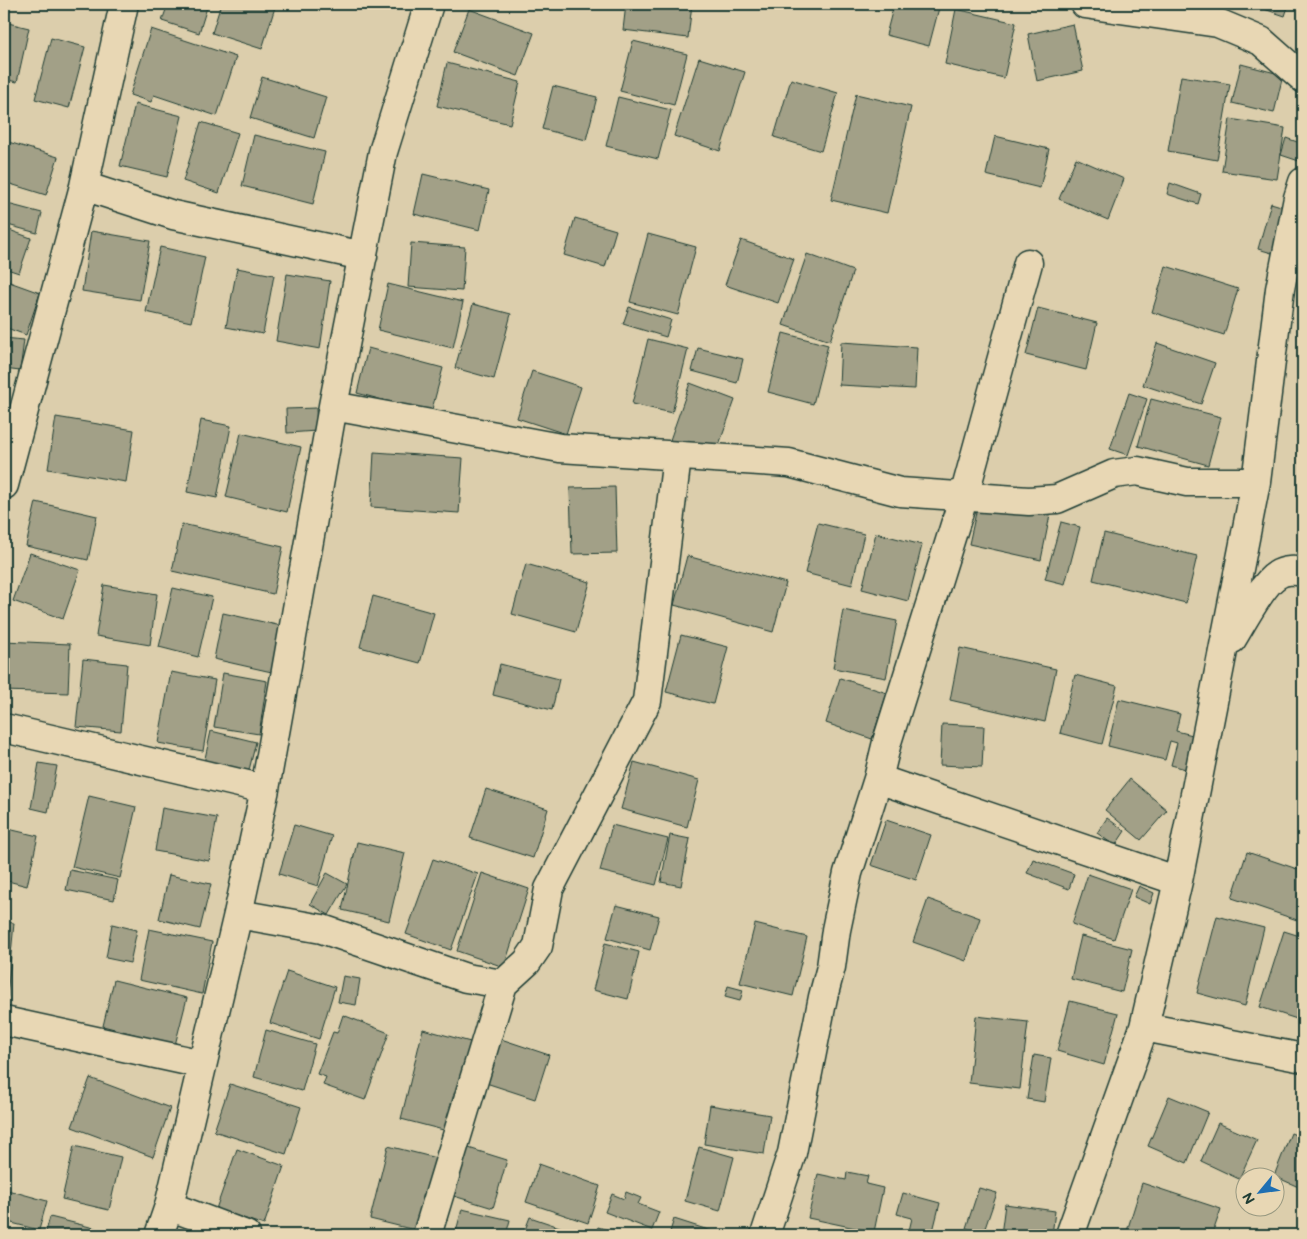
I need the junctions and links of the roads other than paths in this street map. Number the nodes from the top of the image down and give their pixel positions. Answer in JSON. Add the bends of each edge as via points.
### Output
{"nodes":[{"id":1,"x":124,"y":4,"type":"edge"},
{"id":2,"x":429,"y":4,"type":"edge"},
{"id":3,"x":1085,"y":4,"type":"edge"},
{"id":4,"x":1303,"y":78,"type":"edge"},
{"id":5,"x":1303,"y":182,"type":"edge"},
{"id":6,"x":84,"y":186,"type":"junction"},
{"id":7,"x":362,"y":256,"type":"junction"},
{"id":8,"x":1028,"y":263,"type":"dead end"},
{"id":9,"x":1292,"y":289,"type":"edge"},
{"id":10,"x":333,"y":406,"type":"junction"},
{"id":11,"x":677,"y":457,"type":"junction"},
{"id":12,"x":1256,"y":482,"type":"junction"},
{"id":13,"x":4,"y":485,"type":"edge"},
{"id":14,"x":964,"y":496,"type":"junction"},
{"id":15,"x":1303,"y":572,"type":"edge"},
{"id":16,"x":1223,"y":652,"type":"junction"},
{"id":17,"x":4,"y":728,"type":"edge"},
{"id":18,"x":878,"y":780,"type":"junction"},
{"id":19,"x":265,"y":788,"type":"junction"},
{"id":20,"x":1178,"y":880,"type":"junction"},
{"id":21,"x":238,"y":914,"type":"junction"},
{"id":22,"x":503,"y":984,"type":"junction"},
{"id":23,"x":4,"y":1021,"type":"edge"},
{"id":24,"x":1144,"y":1027,"type":"junction"},
{"id":25,"x":1303,"y":1058,"type":"edge"},
{"id":26,"x":202,"y":1064,"type":"junction"},
{"id":27,"x":169,"y":1206,"type":"junction"},
{"id":28,"x":159,"y":1235,"type":"edge"},
{"id":29,"x":246,"y":1235,"type":"edge"},
{"id":30,"x":427,"y":1235,"type":"edge"},
{"id":31,"x":765,"y":1235,"type":"edge"},
{"id":32,"x":1070,"y":1235,"type":"edge"}],
"edges":[{"from":1,"to":6,"type":"street"},
{"from":2,"to":7,"type":"street","via":[[383,152]]},
{"from":3,"to":4,"type":"street","via":[[1218,23],[1261,41]]},
{"from":5,"to":9,"type":"street","via":[[1298,198]]},
{"from":6,"to":7,"type":"street","via":[[173,215]]},
{"from":6,"to":13,"type":"street"},
{"from":7,"to":10,"type":"street"},
{"from":8,"to":14,"type":"street"},
{"from":9,"to":12,"type":"street"},
{"from":10,"to":11,"type":"street","via":[[560,448]]},
{"from":10,"to":19,"type":"street"},
{"from":11,"to":14,"type":"street","via":[[789,463],[900,492]]},
{"from":11,"to":22,"type":"street","via":[[647,701],[549,890],[538,946],[528,962]]},
{"from":12,"to":14,"type":"street","via":[[1187,482],[1137,472],[1114,474],[1057,499],[1029,501]]},
{"from":12,"to":16,"type":"street"},
{"from":14,"to":18,"type":"street"},
{"from":15,"to":16,"type":"street","via":[[1294,570],[1277,575],[1264,588]]},
{"from":16,"to":20,"type":"street"},
{"from":17,"to":19,"type":"street"},
{"from":18,"to":20,"type":"street"},
{"from":18,"to":31,"type":"street","via":[[848,873],[792,1153]]},
{"from":19,"to":21,"type":"street"},
{"from":20,"to":24,"type":"street"},
{"from":21,"to":22,"type":"street","via":[[322,929],[466,978]]},
{"from":21,"to":26,"type":"street"},
{"from":22,"to":30,"type":"street"},
{"from":23,"to":26,"type":"street"},
{"from":24,"to":25,"type":"street"},
{"from":24,"to":32,"type":"street"},
{"from":26,"to":27,"type":"street"},
{"from":27,"to":28,"type":"street"},
{"from":27,"to":29,"type":"street"}]}
